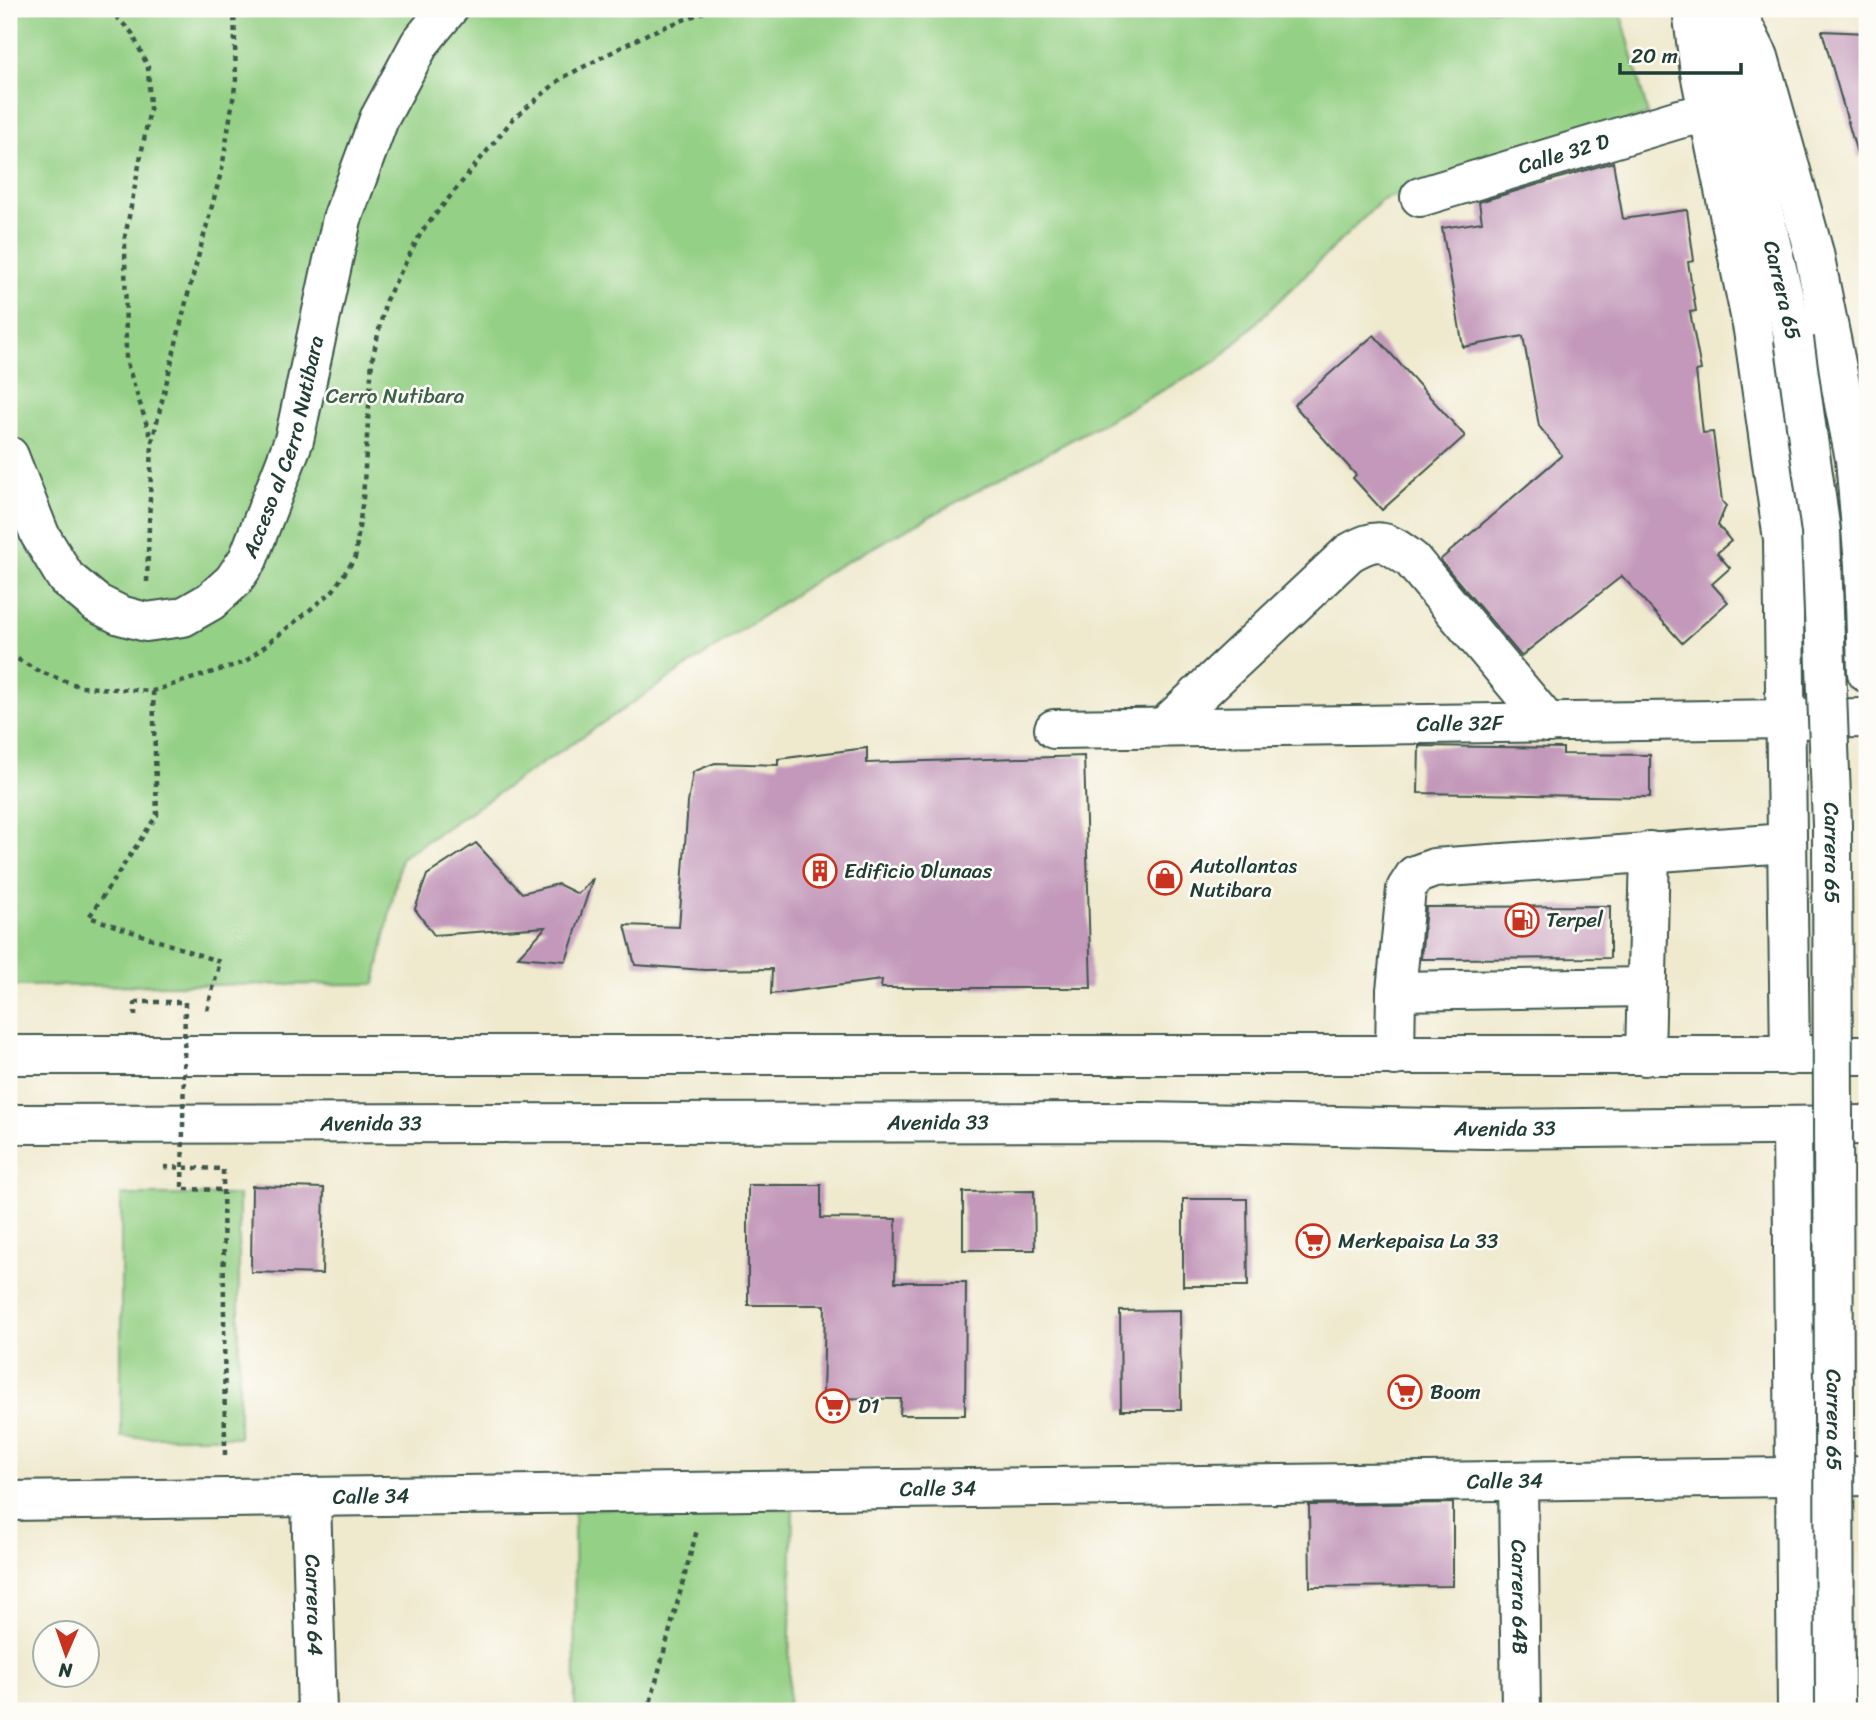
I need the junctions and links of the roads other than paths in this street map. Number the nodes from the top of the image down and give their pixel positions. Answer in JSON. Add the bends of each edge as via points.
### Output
{"nodes":[{"id":1,"x":448,"y":9,"type":"edge"},
{"id":2,"x":1692,"y":9,"type":"edge"},
{"id":3,"x":1712,"y":9,"type":"edge"},
{"id":4,"x":1735,"y":9,"type":"edge"},
{"id":5,"x":1709,"y":113,"type":"junction"},
{"id":6,"x":1420,"y":197,"type":"dead end"},
{"id":7,"x":9,"y":456,"type":"edge"},
{"id":8,"x":1867,"y":673,"type":"edge"},
{"id":9,"x":1867,"y":719,"type":"edge"},
{"id":10,"x":1786,"y":720,"type":"junction"},
{"id":11,"x":1548,"y":723,"type":"junction"},
{"id":12,"x":1164,"y":727,"type":"junction"},
{"id":13,"x":1054,"y":729,"type":"dead end"},
{"id":14,"x":1787,"y":843,"type":"junction"},
{"id":15,"x":1650,"y":851,"type":"junction"},
{"id":16,"x":1647,"y":987,"type":"junction"},
{"id":17,"x":1396,"y":990,"type":"junction"},
{"id":18,"x":9,"y":1055,"type":"edge"},
{"id":19,"x":1867,"y":1055,"type":"edge"},
{"id":20,"x":1395,"y":1056,"type":"junction"},
{"id":21,"x":1645,"y":1056,"type":"junction"},
{"id":22,"x":1790,"y":1056,"type":"junction"},
{"id":23,"x":9,"y":1124,"type":"edge"},
{"id":24,"x":1867,"y":1125,"type":"edge"},
{"id":25,"x":1792,"y":1128,"type":"junction"},
{"id":26,"x":1795,"y":1476,"type":"junction"},
{"id":27,"x":1867,"y":1476,"type":"edge"},
{"id":28,"x":1518,"y":1480,"type":"junction"},
{"id":29,"x":311,"y":1498,"type":"junction"},
{"id":30,"x":9,"y":1501,"type":"edge"},
{"id":31,"x":317,"y":1711,"type":"edge"},
{"id":32,"x":1521,"y":1711,"type":"edge"},
{"id":33,"x":1797,"y":1711,"type":"edge"},
{"id":34,"x":1835,"y":1711,"type":"edge"}],
"edges":[{"from":1,"to":7,"type":"street","name":"Acceso al Cerro Nutibara","via":[[420,43],[379,119],[342,219],[294,440],[248,559],[233,581],[184,617],[146,622],[96,603],[65,578],[40,535]]},
{"from":2,"to":5,"type":"street","name":"Carrera 65"},
{"from":3,"to":34,"type":"street","name":"Carrera 65","bridge":true,"via":[[1794,339],[1821,532],[1832,825]]},
{"from":4,"to":8,"type":"street","name":"Carrera 65","via":[[1759,57],[1814,253],[1855,459]]},
{"from":5,"to":6,"type":"street","name":"Calle 32 D"},
{"from":5,"to":10,"type":"street","name":"Carrera 65","via":[[1753,330],[1783,539]]},
{"from":9,"to":10,"type":"street","name":"Calle 32F"},
{"from":10,"to":11,"type":"street","name":"Calle 32F"},
{"from":10,"to":14,"type":"street","name":"Carrera 65"},
{"from":11,"to":12,"type":"street","name":"Calle 32F"},
{"from":11,"to":12,"type":"street","via":[[1412,560],[1390,544],[1368,542],[1349,553]]},
{"from":12,"to":13,"type":"street","name":"Calle 32F"},
{"from":14,"to":15,"type":"street"},
{"from":14,"to":22,"type":"street","name":"Carrera 65"},
{"from":15,"to":16,"type":"street"},
{"from":15,"to":17,"type":"street","via":[[1434,868],[1415,874],[1406,889]]},
{"from":16,"to":17,"type":"street"},
{"from":16,"to":21,"type":"street"},
{"from":17,"to":20,"type":"street"},
{"from":18,"to":20,"type":"street"},
{"from":19,"to":22,"type":"street"},
{"from":20,"to":21,"type":"street"},
{"from":21,"to":22,"type":"street"},
{"from":23,"to":25,"type":"street","name":"Avenida 33","via":[[1147,1122],[1485,1129]]},
{"from":24,"to":25,"type":"street","name":"Avenida 33"},
{"from":25,"to":26,"type":"street","name":"Carrera 65"},
{"from":26,"to":27,"type":"street","name":"Calle 34"},
{"from":26,"to":28,"type":"street","name":"Calle 34"},
{"from":26,"to":33,"type":"street","name":"Carrera 65"},
{"from":28,"to":29,"type":"street","name":"Calle 34"},
{"from":28,"to":32,"type":"street","name":"Carrera 64B"},
{"from":29,"to":30,"type":"street","name":"Calle 34"},
{"from":29,"to":31,"type":"street","name":"Carrera 64"}]}
